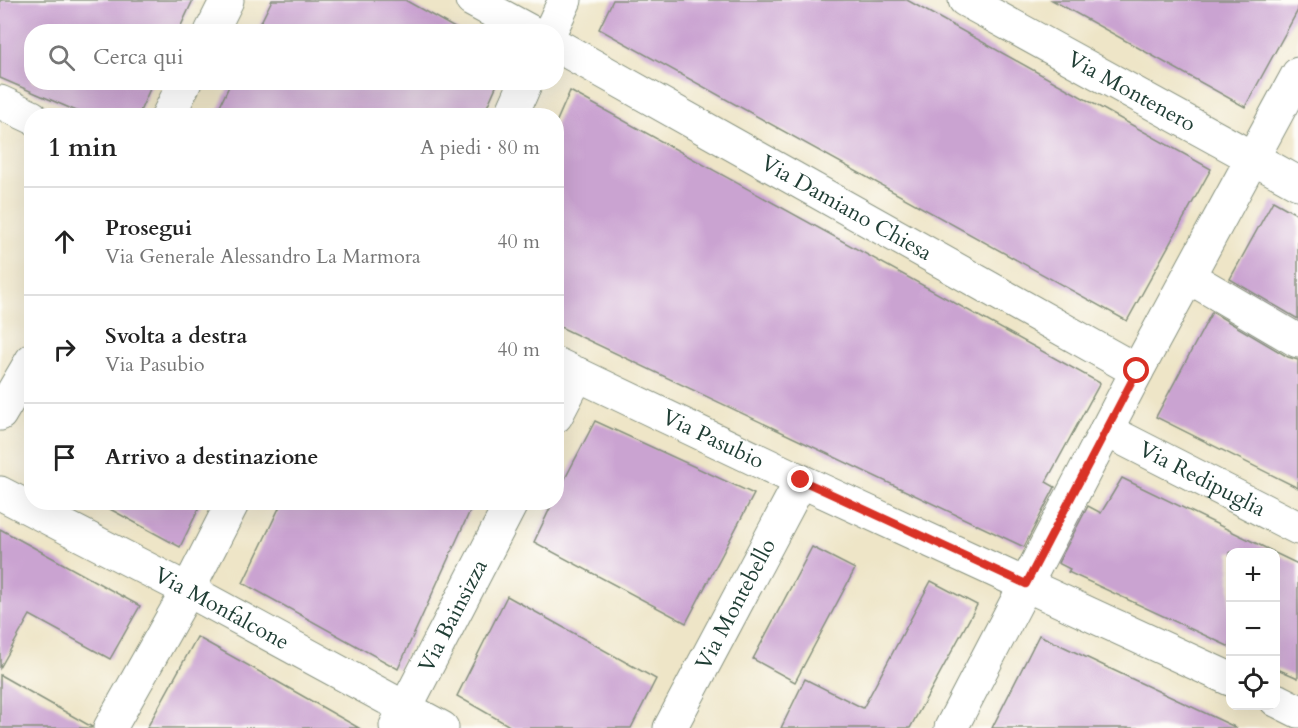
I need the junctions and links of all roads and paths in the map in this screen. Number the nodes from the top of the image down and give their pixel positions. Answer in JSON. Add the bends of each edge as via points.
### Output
{"nodes":[{"id":1,"x":227,"y":0,"type":"edge"},
{"id":2,"x":472,"y":0,"type":"edge"},
{"id":3,"x":566,"y":0,"type":"edge"},
{"id":4,"x":965,"y":0,"type":"edge"},
{"id":5,"x":215,"y":24,"type":"edge"},
{"id":6,"x":516,"y":24,"type":"edge"},
{"id":7,"x":554,"y":24,"type":"edge"},
{"id":8,"x":564,"y":49,"type":"edge"},
{"id":9,"x":1298,"y":74,"type":"edge"},
{"id":10,"x":181,"y":90,"type":"edge"},
{"id":11,"x":522,"y":90,"type":"edge"},
{"id":12,"x":0,"y":102,"type":"edge"},
{"id":13,"x":172,"y":108,"type":"edge"},
{"id":14,"x":515,"y":108,"type":"edge"},
{"id":15,"x":24,"y":113,"type":"edge"},
{"id":16,"x":1253,"y":159,"type":"junction"},
{"id":17,"x":1298,"y":183,"type":"edge"},
{"id":18,"x":1189,"y":277,"type":"junction"},
{"id":19,"x":1298,"y":341,"type":"edge"},
{"id":20,"x":567,"y":369,"type":"edge"},
{"id":21,"x":1137,"y":371,"type":"junction"},
{"id":22,"x":24,"y":374,"type":"edge"},
{"id":23,"x":0,"y":414,"type":"edge"},
{"id":24,"x":1106,"y":430,"type":"junction"},
{"id":25,"x":801,"y":480,"type":"junction"},
{"id":26,"x":0,"y":493,"type":"edge"},
{"id":27,"x":24,"y":505,"type":"edge"},
{"id":28,"x":33,"y":510,"type":"edge"},
{"id":29,"x":229,"y":510,"type":"edge"},
{"id":30,"x":508,"y":510,"type":"edge"},
{"id":31,"x":1298,"y":528,"type":"edge"},
{"id":32,"x":1026,"y":584,"type":"junction"},
{"id":33,"x":188,"y":590,"type":"junction"},
{"id":34,"x":1226,"y":677,"type":"edge"},
{"id":35,"x":1280,"y":702,"type":"edge"},
{"id":36,"x":1298,"y":711,"type":"edge"},
{"id":37,"x":400,"y":718,"type":"edge"},
{"id":38,"x":110,"y":728,"type":"edge"},
{"id":39,"x":442,"y":728,"type":"edge"},
{"id":40,"x":670,"y":728,"type":"edge"},
{"id":41,"x":951,"y":728,"type":"edge"}],
"edges":[{"from":1,"to":5,"type":"street"},
{"from":2,"to":6,"type":"street"},
{"from":3,"to":7,"type":"street"},
{"from":4,"to":16,"type":"street","name":"Via Montenero"},
{"from":8,"to":21,"type":"street","name":"Via Damiano Chiesa"},
{"from":9,"to":16,"type":"street"},
{"from":10,"to":13,"type":"street"},
{"from":11,"to":14,"type":"street"},
{"from":12,"to":15,"type":"street"},
{"from":16,"to":17,"type":"street","name":"Via Montenero"},
{"from":16,"to":18,"type":"street"},
{"from":18,"to":19,"type":"street"},
{"from":18,"to":21,"type":"street"},
{"from":20,"to":25,"type":"street","name":"Via Pasubio"},
{"from":21,"to":24,"type":"street"},
{"from":22,"to":23,"type":"street"},
{"from":24,"to":31,"type":"street","name":"Via Redipuglia"},
{"from":24,"to":32,"type":"street"},
{"from":25,"to":32,"type":"street","name":"Via Pasubio"},
{"from":25,"to":40,"type":"street","name":"Via Montebello"},
{"from":26,"to":27,"type":"street","name":"Via Monfalcone"},
{"from":28,"to":33,"type":"street","name":"Via Monfalcone"},
{"from":29,"to":33,"type":"street"},
{"from":30,"to":37,"type":"street","name":"Via Bainsizza"},
{"from":32,"to":34,"type":"street","name":"Via Pasubio"},
{"from":32,"to":41,"type":"street"},
{"from":33,"to":37,"type":"street","name":"Via Monfalcone"},
{"from":33,"to":38,"type":"street"},
{"from":35,"to":36,"type":"street"},
{"from":37,"to":39,"type":"street","name":"Via Monfalcone"}]}
